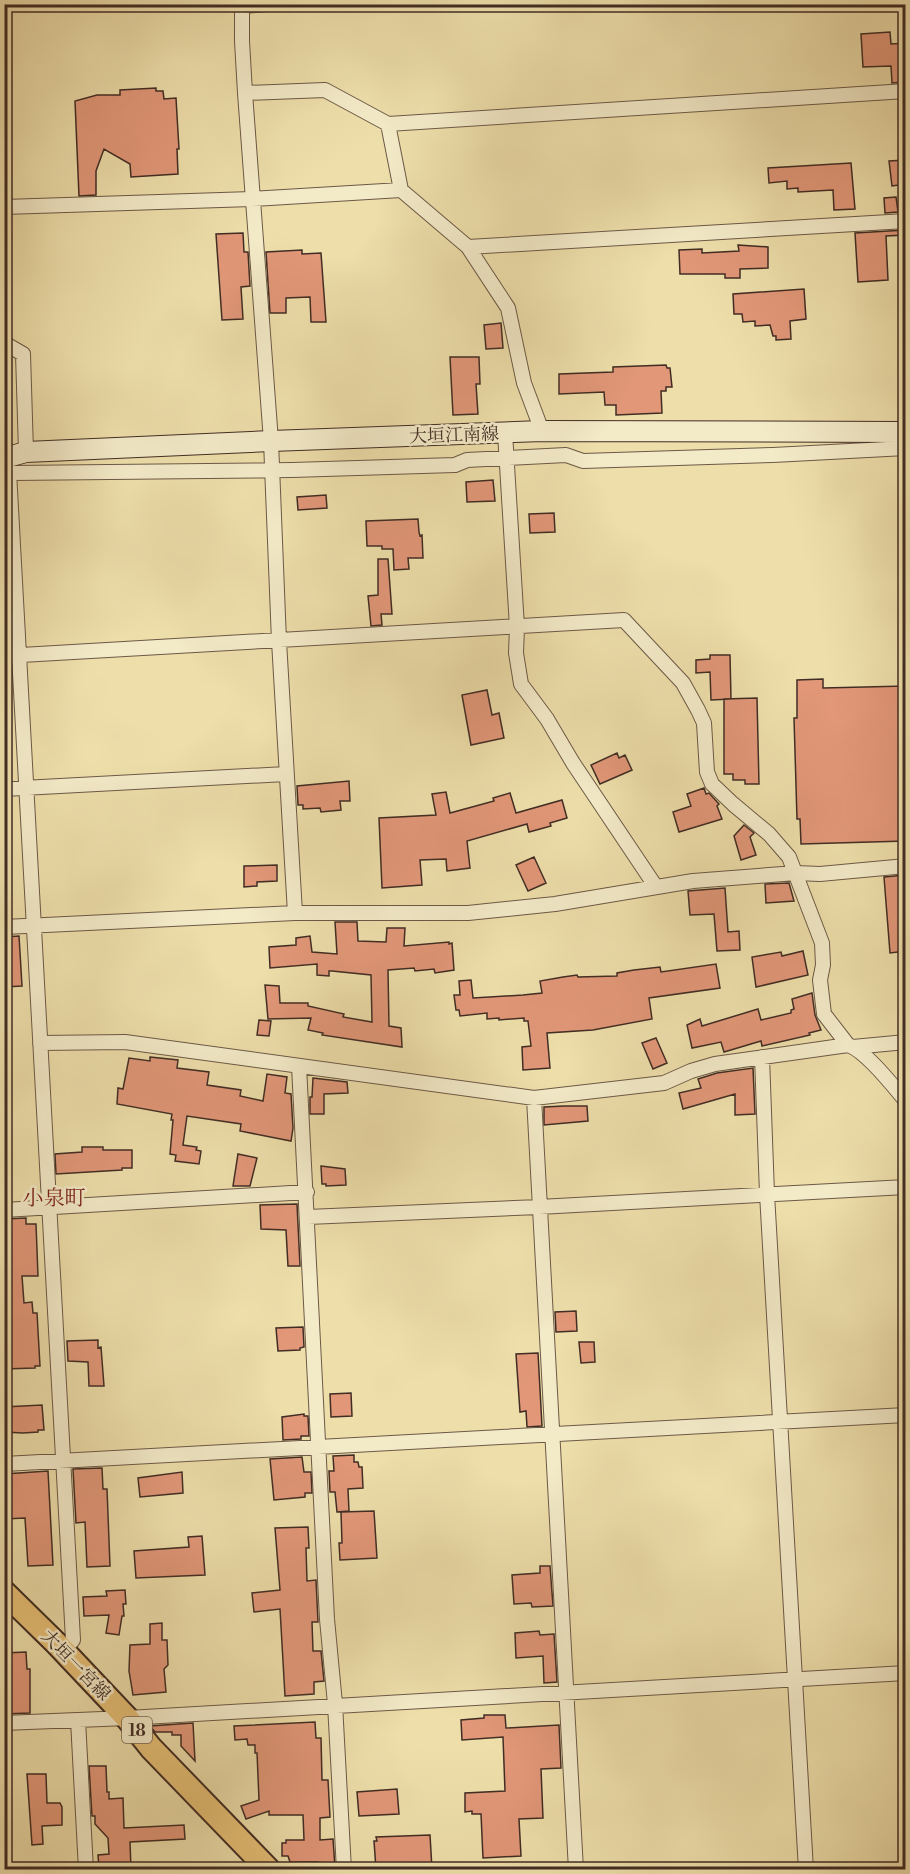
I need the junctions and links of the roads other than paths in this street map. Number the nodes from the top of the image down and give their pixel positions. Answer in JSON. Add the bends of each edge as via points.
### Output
{"nodes":[{"id":1,"x":268,"y":4,"type":"edge"},
{"id":2,"x":242,"y":5,"type":"edge"},
{"id":3,"x":906,"y":91,"type":"edge"},
{"id":4,"x":245,"y":93,"type":"junction"},
{"id":5,"x":388,"y":124,"type":"junction"},
{"id":6,"x":401,"y":190,"type":"junction"},
{"id":7,"x":252,"y":199,"type":"junction"},
{"id":8,"x":4,"y":207,"type":"edge"},
{"id":9,"x":906,"y":221,"type":"edge"},
{"id":10,"x":468,"y":247,"type":"junction"},
{"id":11,"x":4,"y":343,"type":"edge"},
{"id":12,"x":542,"y":431,"type":"junction"},
{"id":13,"x":906,"y":432,"type":"edge"},
{"id":14,"x":505,"y":433,"type":"junction"},
{"id":15,"x":271,"y":441,"type":"junction"},
{"id":16,"x":906,"y":448,"type":"edge"},
{"id":17,"x":26,"y":452,"type":"junction"},
{"id":18,"x":507,"y":458,"type":"junction"},
{"id":19,"x":6,"y":466,"type":"edge"},
{"id":20,"x":271,"y":471,"type":"junction"},
{"id":21,"x":9,"y":528,"type":"edge"},
{"id":22,"x":517,"y":627,"type":"junction"},
{"id":23,"x":279,"y":641,"type":"junction"},
{"id":24,"x":11,"y":656,"type":"edge"},
{"id":25,"x":286,"y":774,"type":"junction"},
{"id":26,"x":26,"y":788,"type":"junction"},
{"id":27,"x":4,"y":789,"type":"edge"},
{"id":28,"x":906,"y":866,"type":"edge"},
{"id":29,"x":796,"y":873,"type":"junction"},
{"id":30,"x":656,"y":887,"type":"junction"},
{"id":31,"x":295,"y":913,"type":"junction"},
{"id":32,"x":34,"y":926,"type":"junction"},
{"id":33,"x":4,"y":927,"type":"edge"},
{"id":34,"x":906,"y":1042,"type":"edge"},
{"id":35,"x":40,"y":1043,"type":"junction"},
{"id":36,"x":850,"y":1046,"type":"junction"},
{"id":37,"x":762,"y":1057,"type":"junction"},
{"id":38,"x":299,"y":1066,"type":"junction"},
{"id":39,"x":534,"y":1098,"type":"junction"},
{"id":40,"x":906,"y":1101,"type":"edge"},
{"id":41,"x":906,"y":1187,"type":"edge"},
{"id":42,"x":307,"y":1192,"type":"junction"},
{"id":43,"x":767,"y":1194,"type":"junction"},
{"id":44,"x":539,"y":1207,"type":"junction"},
{"id":45,"x":48,"y":1208,"type":"junction"},
{"id":46,"x":4,"y":1209,"type":"edge"},
{"id":47,"x":308,"y":1217,"type":"junction"},
{"id":48,"x":906,"y":1415,"type":"edge"},
{"id":49,"x":780,"y":1422,"type":"junction"},
{"id":50,"x":551,"y":1435,"type":"junction"},
{"id":51,"x":319,"y":1448,"type":"junction"},
{"id":52,"x":62,"y":1462,"type":"junction"},
{"id":53,"x":4,"y":1464,"type":"edge"},
{"id":54,"x":4,"y":1592,"type":"edge"},
{"id":55,"x":63,"y":1651,"type":"junction"},
{"id":56,"x":906,"y":1673,"type":"edge"},
{"id":57,"x":795,"y":1679,"type":"junction"},
{"id":58,"x":565,"y":1692,"type":"junction"},
{"id":59,"x":335,"y":1704,"type":"junction"},
{"id":60,"x":127,"y":1718,"type":"junction"},
{"id":61,"x":78,"y":1720,"type":"junction"},
{"id":62,"x":4,"y":1723,"type":"edge"},
{"id":63,"x":86,"y":1869,"type":"edge"},
{"id":64,"x":269,"y":1869,"type":"edge"},
{"id":65,"x":344,"y":1869,"type":"edge"},
{"id":66,"x":576,"y":1869,"type":"edge"},
{"id":67,"x":806,"y":1869,"type":"edge"}],
"edges":[{"from":1,"to":2,"type":"street"},
{"from":2,"to":4,"type":"street"},
{"from":3,"to":5,"type":"street"},
{"from":4,"to":5,"type":"street","via":[[325,90]]},
{"from":4,"to":7,"type":"street"},
{"from":5,"to":6,"type":"street"},
{"from":6,"to":7,"type":"street"},
{"from":6,"to":10,"type":"street"},
{"from":7,"to":8,"type":"street"},
{"from":7,"to":15,"type":"street"},
{"from":9,"to":10,"type":"street"},
{"from":10,"to":12,"type":"street","via":[[508,308],[524,383]]},
{"from":11,"to":17,"type":"street","via":[[23,354]]},
{"from":12,"to":13,"type":"main road","name":"大垣江南線"},
{"from":12,"to":14,"type":"main road","name":"大垣江南線"},
{"from":14,"to":15,"type":"main road","name":"大垣江南線"},
{"from":14,"to":18,"type":"street"},
{"from":15,"to":17,"type":"main road","name":"大垣江南線"},
{"from":15,"to":20,"type":"street"},
{"from":16,"to":18,"type":"street","via":[[583,461],[566,454]]},
{"from":17,"to":19,"type":"main road","name":"大垣江南線"},
{"from":18,"to":20,"type":"street","via":[[467,460],[455,465]]},
{"from":18,"to":22,"type":"street"},
{"from":19,"to":20,"type":"street","via":[[12,473]]},
{"from":19,"to":21,"type":"street"},
{"from":20,"to":23,"type":"street"},
{"from":21,"to":24,"type":"street"},
{"from":22,"to":23,"type":"street"},
{"from":22,"to":29,"type":"street","via":[[624,620],[682,683],[698,710],[704,723],[707,772],[712,784],[769,834],[789,857]]},
{"from":22,"to":30,"type":"street","via":[[521,684]]},
{"from":23,"to":24,"type":"street"},
{"from":23,"to":25,"type":"street"},
{"from":24,"to":26,"type":"street"},
{"from":25,"to":26,"type":"street"},
{"from":25,"to":31,"type":"street"},
{"from":26,"to":27,"type":"street"},
{"from":26,"to":32,"type":"street"},
{"from":28,"to":29,"type":"street"},
{"from":29,"to":30,"type":"street"},
{"from":29,"to":36,"type":"street","via":[[822,944],[820,980],[824,1014]]},
{"from":30,"to":31,"type":"street","via":[[555,904],[468,913]]},
{"from":31,"to":32,"type":"street"},
{"from":32,"to":33,"type":"street"},
{"from":32,"to":35,"type":"street"},
{"from":34,"to":36,"type":"street"},
{"from":35,"to":38,"type":"street","via":[[124,1042]]},
{"from":35,"to":45,"type":"street"},
{"from":36,"to":37,"type":"street"},
{"from":36,"to":40,"type":"street"},
{"from":37,"to":39,"type":"street","via":[[715,1064],[664,1083]]},
{"from":37,"to":43,"type":"street"},
{"from":38,"to":39,"type":"street"},
{"from":38,"to":42,"type":"street"},
{"from":39,"to":44,"type":"street"},
{"from":41,"to":43,"type":"street"},
{"from":42,"to":45,"type":"street"},
{"from":42,"to":47,"type":"street"},
{"from":43,"to":44,"type":"street"},
{"from":43,"to":49,"type":"street"},
{"from":44,"to":47,"type":"street"},
{"from":44,"to":50,"type":"street"},
{"from":45,"to":46,"type":"street"},
{"from":45,"to":52,"type":"street"},
{"from":47,"to":51,"type":"street"},
{"from":48,"to":49,"type":"street"},
{"from":49,"to":50,"type":"street"},
{"from":49,"to":57,"type":"street"},
{"from":50,"to":51,"type":"street"},
{"from":50,"to":58,"type":"street"},
{"from":51,"to":52,"type":"street"},
{"from":51,"to":59,"type":"street"},
{"from":52,"to":53,"type":"street"},
{"from":52,"to":55,"type":"street","via":[[73,1640]]},
{"from":54,"to":55,"type":"main road","name":"大垣一宮線","number":"18"},
{"from":55,"to":60,"type":"main road","name":"大垣一宮線","number":"18"},
{"from":56,"to":57,"type":"street"},
{"from":57,"to":58,"type":"street"},
{"from":57,"to":67,"type":"street"},
{"from":58,"to":59,"type":"street"},
{"from":58,"to":66,"type":"street"},
{"from":59,"to":60,"type":"street"},
{"from":59,"to":65,"type":"street"},
{"from":60,"to":61,"type":"street"},
{"from":60,"to":64,"type":"main road","name":"大垣一宮線","number":"18","via":[[151,1748]]},
{"from":61,"to":62,"type":"street"},
{"from":61,"to":63,"type":"street"}]}
